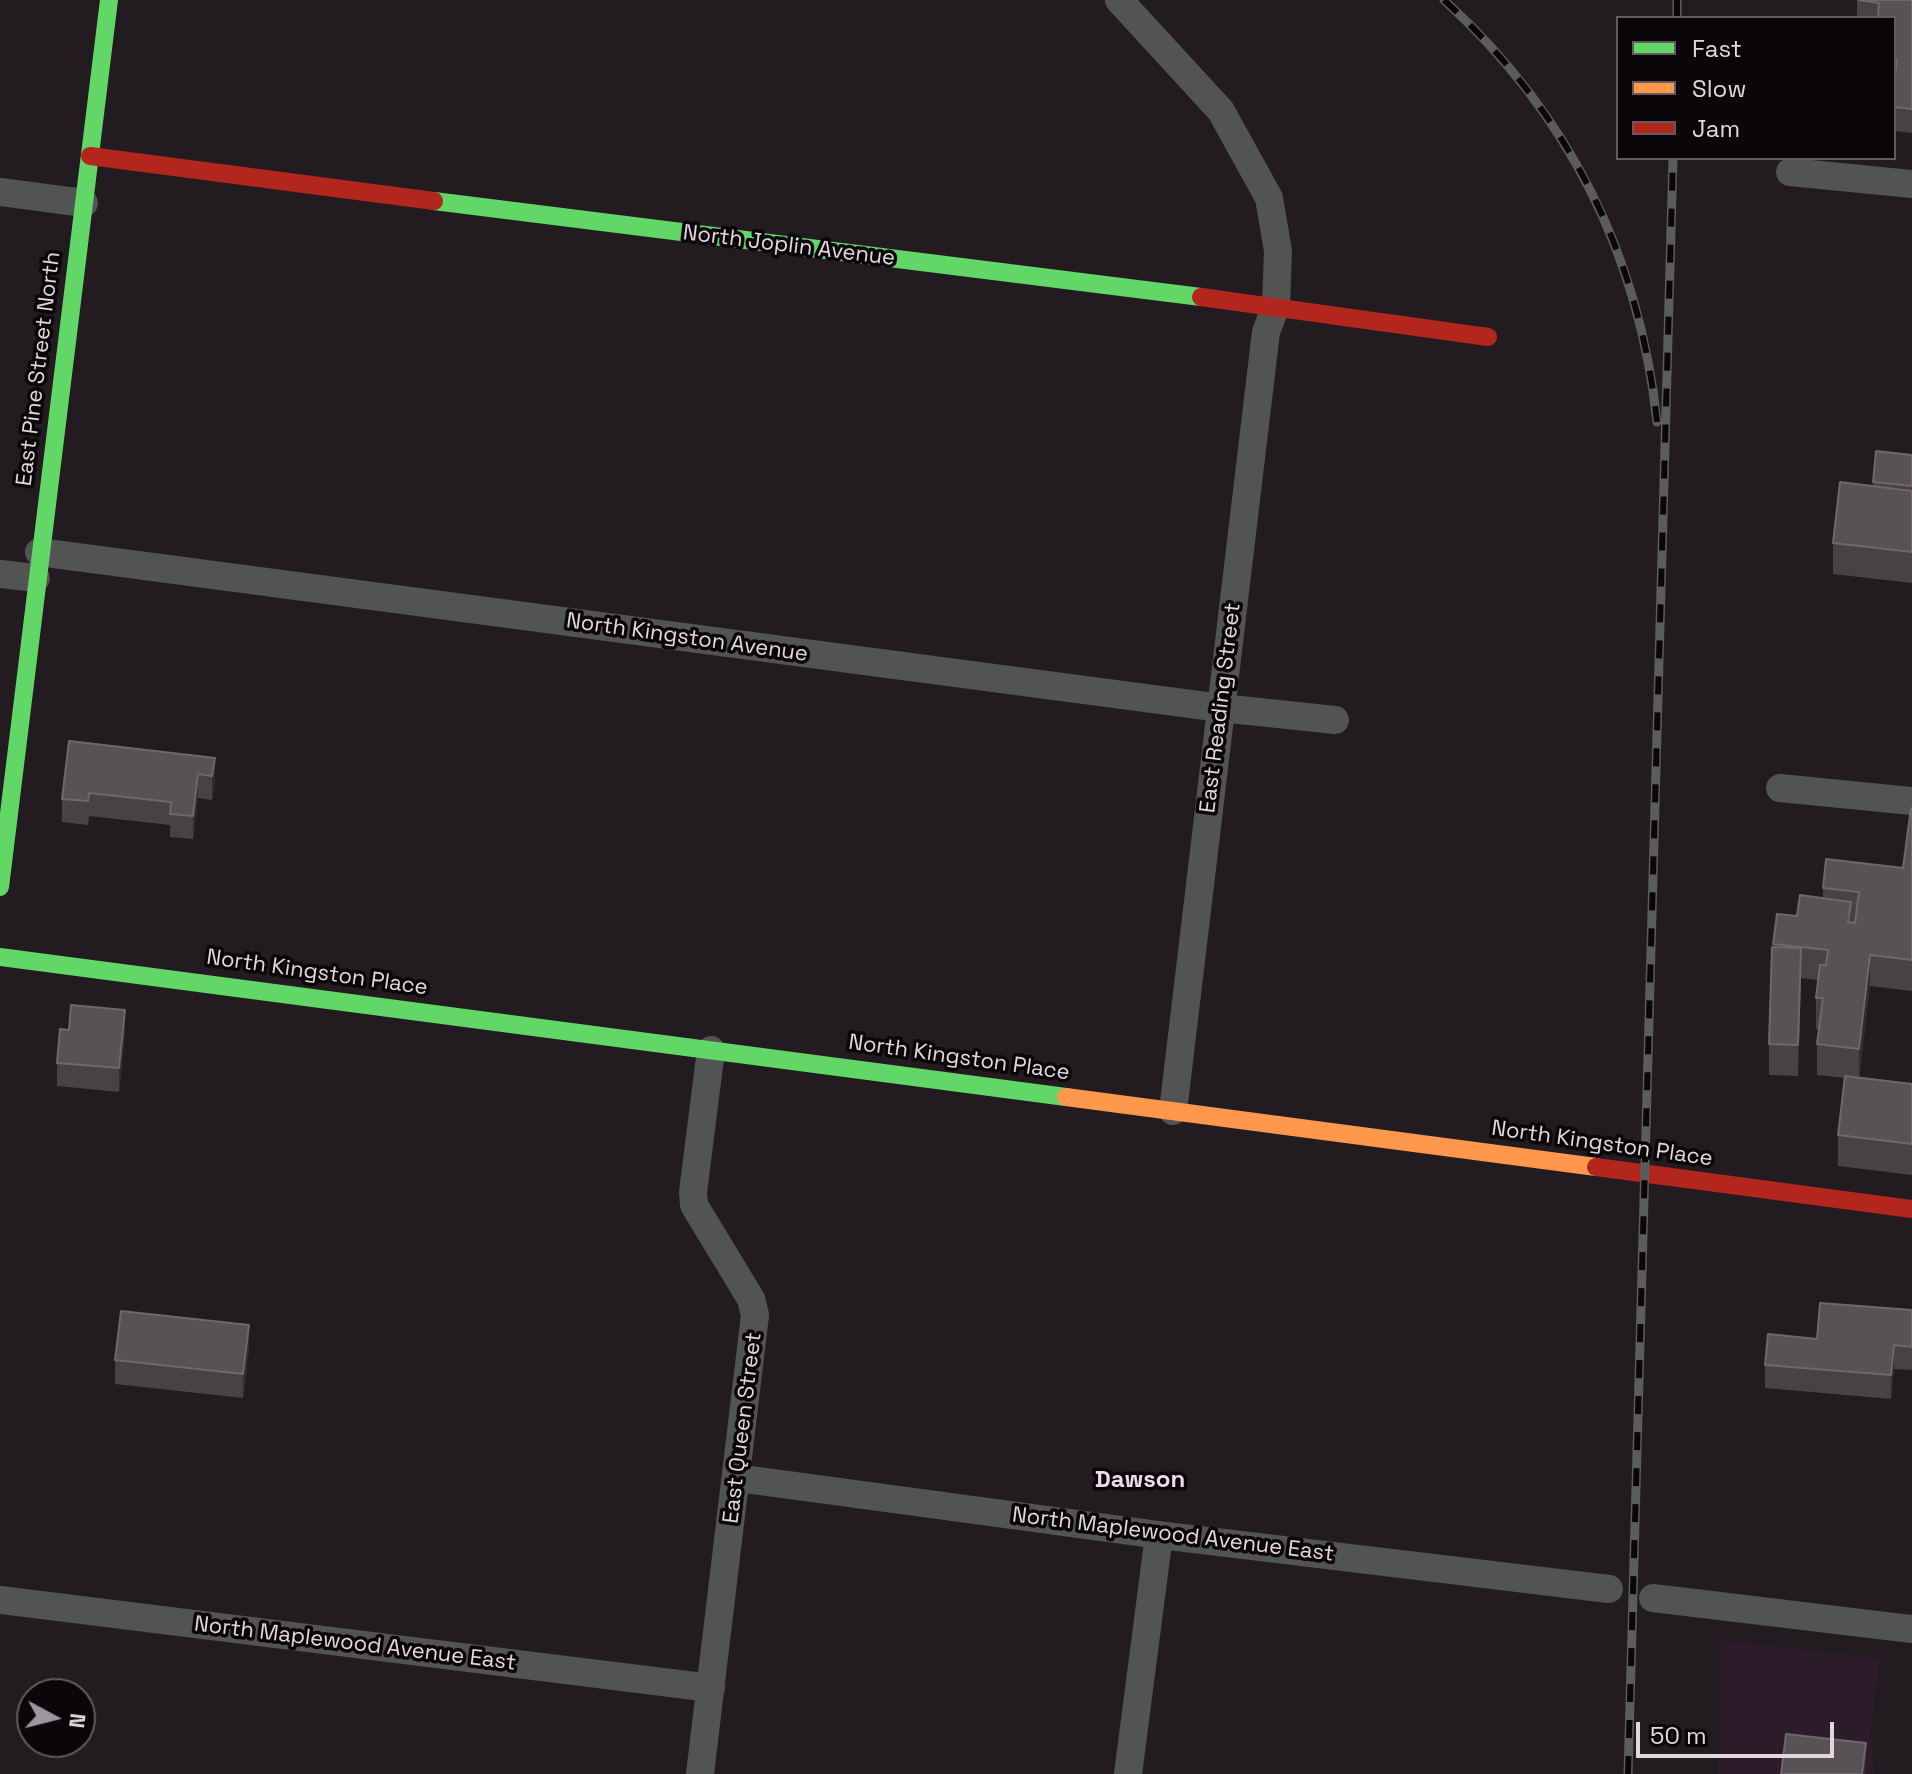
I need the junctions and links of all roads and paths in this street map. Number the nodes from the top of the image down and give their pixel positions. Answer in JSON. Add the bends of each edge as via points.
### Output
{"nodes":[{"id":1,"x":109,"y":0,"type":"edge"},
{"id":2,"x":1119,"y":0,"type":"edge"},
{"id":3,"x":90,"y":156,"type":"junction"},
{"id":4,"x":1790,"y":172,"type":"dead end"},
{"id":5,"x":1912,"y":184,"type":"edge"},
{"id":6,"x":0,"y":192,"type":"edge"},
{"id":7,"x":84,"y":203,"type":"junction"},
{"id":8,"x":1276,"y":306,"type":"junction"},
{"id":9,"x":1488,"y":337,"type":"dead end"},
{"id":10,"x":38,"y":565,"type":"junction"},
{"id":11,"x":0,"y":574,"type":"edge"},
{"id":12,"x":1221,"y":708,"type":"junction"},
{"id":13,"x":1335,"y":720,"type":"dead end"},
{"id":14,"x":1780,"y":788,"type":"dead end"},
{"id":15,"x":1912,"y":801,"type":"edge"},
{"id":16,"x":0,"y":887,"type":"edge"},
{"id":17,"x":0,"y":957,"type":"edge"},
{"id":18,"x":711,"y":1050,"type":"junction"},
{"id":19,"x":1173,"y":1111,"type":"junction"},
{"id":20,"x":1912,"y":1209,"type":"edge"},
{"id":21,"x":737,"y":1478,"type":"junction"},
{"id":22,"x":1159,"y":1535,"type":"junction"},
{"id":23,"x":1609,"y":1589,"type":"dead end"},
{"id":24,"x":1653,"y":1598,"type":"dead end"},
{"id":25,"x":0,"y":1600,"type":"edge"},
{"id":26,"x":1912,"y":1629,"type":"edge"},
{"id":27,"x":711,"y":1688,"type":"junction"},
{"id":28,"x":700,"y":1774,"type":"edge"},
{"id":29,"x":1128,"y":1774,"type":"edge"}],
"edges":[{"from":1,"to":3,"type":"street","name":"East Pine Street North"},
{"from":2,"to":8,"type":"street","name":"East Reading Street","via":[[1221,111],[1269,198],[1278,251]]},
{"from":3,"to":7,"type":"street","name":"East Pine Street North"},
{"from":3,"to":8,"type":"street","name":"North Joplin Avenue"},
{"from":4,"to":5,"type":"street"},
{"from":6,"to":7,"type":"street"},
{"from":7,"to":10,"type":"street","name":"East Pine Street North"},
{"from":8,"to":9,"type":"street","name":"North Joplin Avenue"},
{"from":8,"to":12,"type":"street","name":"East Reading Street","via":[[1266,332]]},
{"from":10,"to":11,"type":"street","name":"North Kingston Avenue"},
{"from":10,"to":12,"type":"street","name":"North Kingston Avenue"},
{"from":10,"to":16,"type":"street","name":"East Pine Street North"},
{"from":12,"to":13,"type":"street","name":"North Kingston Avenue"},
{"from":12,"to":19,"type":"street","name":"East Reading Street"},
{"from":14,"to":15,"type":"street"},
{"from":17,"to":18,"type":"street","name":"North Kingston Place"},
{"from":18,"to":19,"type":"street","name":"North Kingston Place"},
{"from":18,"to":21,"type":"street","name":"East Queen Street","via":[[694,1205],[751,1299],[755,1315]]},
{"from":19,"to":20,"type":"street","name":"North Kingston Place"},
{"from":21,"to":22,"type":"street","name":"North Maplewood Avenue East"},
{"from":21,"to":27,"type":"street","name":"East Queen Street"},
{"from":22,"to":23,"type":"street","name":"North Maplewood Avenue East"},
{"from":22,"to":29,"type":"street"},
{"from":24,"to":26,"type":"street"},
{"from":25,"to":27,"type":"street","name":"North Maplewood Avenue East"},
{"from":27,"to":28,"type":"street","name":"East Queen Street"}]}
